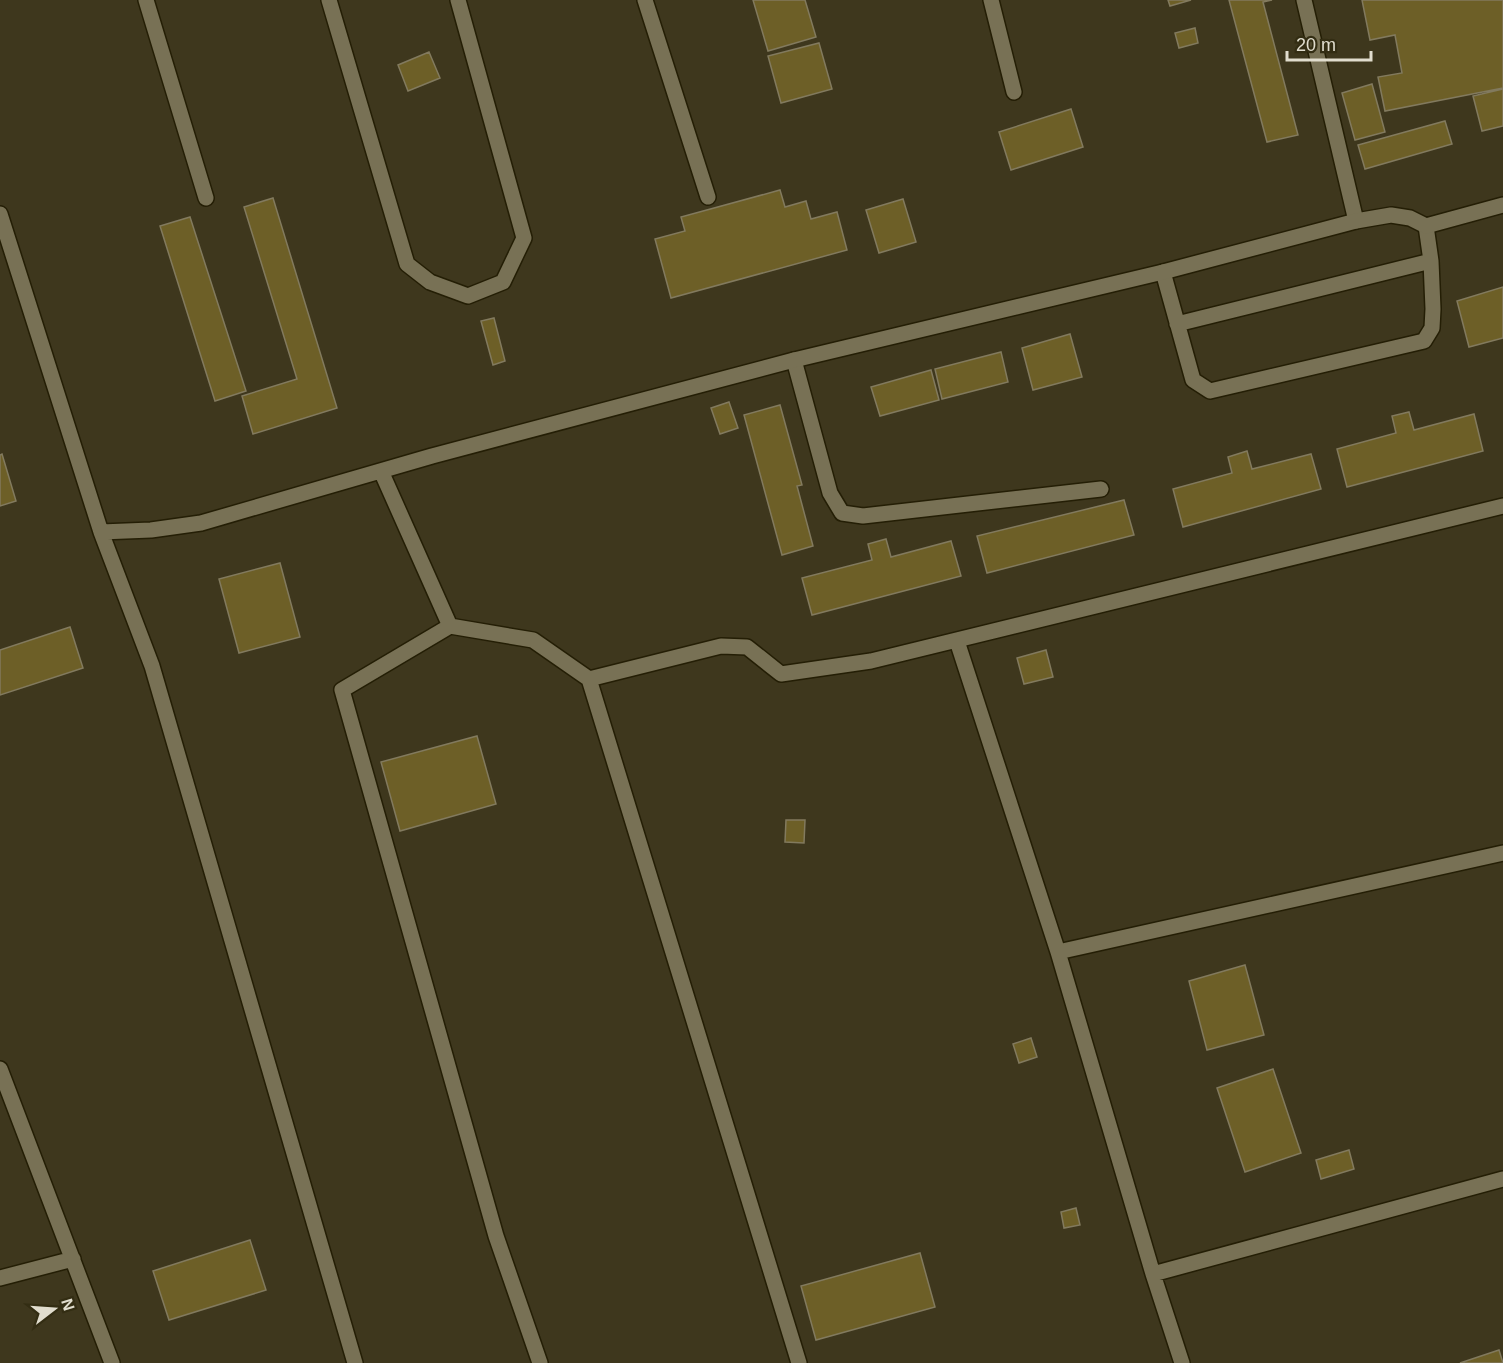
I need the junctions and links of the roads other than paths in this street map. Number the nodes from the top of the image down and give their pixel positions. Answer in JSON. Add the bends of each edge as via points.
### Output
{"nodes":[{"id":1,"x":146,"y":0,"type":"edge"},
{"id":2,"x":329,"y":0,"type":"edge"},
{"id":3,"x":458,"y":0,"type":"edge"},
{"id":4,"x":645,"y":0,"type":"edge"},
{"id":5,"x":991,"y":0,"type":"edge"},
{"id":6,"x":1304,"y":0,"type":"edge"},
{"id":7,"x":1014,"y":92,"type":"dead end"},
{"id":8,"x":708,"y":197,"type":"dead end"},
{"id":9,"x":206,"y":198,"type":"dead end"},
{"id":10,"x":1503,"y":205,"type":"edge"},
{"id":11,"x":0,"y":214,"type":"edge"},
{"id":12,"x":1356,"y":221,"type":"junction"},
{"id":13,"x":1426,"y":226,"type":"junction"},
{"id":14,"x":1431,"y":261,"type":"junction"},
{"id":15,"x":1163,"y":272,"type":"junction"},
{"id":16,"x":1177,"y":324,"type":"junction"},
{"id":17,"x":794,"y":360,"type":"junction"},
{"id":18,"x":381,"y":471,"type":"junction"},
{"id":19,"x":1101,"y":489,"type":"dead end"},
{"id":20,"x":1503,"y":506,"type":"edge"},
{"id":21,"x":101,"y":532,"type":"junction"},
{"id":22,"x":450,"y":626,"type":"junction"},
{"id":23,"x":957,"y":641,"type":"junction"},
{"id":24,"x":589,"y":679,"type":"junction"},
{"id":25,"x":1503,"y":853,"type":"edge"},
{"id":26,"x":1058,"y":952,"type":"junction"},
{"id":27,"x":0,"y":1069,"type":"edge"},
{"id":28,"x":1503,"y":1179,"type":"edge"},
{"id":29,"x":73,"y":1259,"type":"junction"},
{"id":30,"x":1153,"y":1274,"type":"junction"},
{"id":31,"x":0,"y":1278,"type":"edge"},
{"id":32,"x":112,"y":1363,"type":"edge"},
{"id":33,"x":356,"y":1363,"type":"edge"},
{"id":34,"x":540,"y":1363,"type":"edge"},
{"id":35,"x":800,"y":1363,"type":"edge"},
{"id":36,"x":1182,"y":1363,"type":"edge"}],
"edges":[{"from":1,"to":9,"type":"street"},
{"from":2,"to":3,"type":"street","via":[[407,264],[430,282],[468,296],[503,282],[524,238]]},
{"from":4,"to":8,"type":"street"},
{"from":5,"to":7,"type":"street"},
{"from":6,"to":12,"type":"street"},
{"from":10,"to":13,"type":"street"},
{"from":11,"to":21,"type":"street"},
{"from":12,"to":13,"type":"street","via":[[1391,215]]},
{"from":12,"to":15,"type":"street"},
{"from":13,"to":14,"type":"street"},
{"from":14,"to":16,"type":"street"},
{"from":14,"to":16,"type":"street","via":[[1432,328],[1424,340],[1210,391],[1192,380]]},
{"from":15,"to":16,"type":"street"},
{"from":15,"to":17,"type":"street"},
{"from":17,"to":18,"type":"street"},
{"from":17,"to":19,"type":"street","via":[[830,493],[842,513],[863,516]]},
{"from":18,"to":21,"type":"street","via":[[201,523]]},
{"from":18,"to":22,"type":"street"},
{"from":20,"to":23,"type":"street"},
{"from":21,"to":33,"type":"street","via":[[152,666]]},
{"from":22,"to":24,"type":"street","via":[[533,640]]},
{"from":22,"to":34,"type":"street","via":[[342,690],[496,1236]]},
{"from":23,"to":24,"type":"street","via":[[871,661],[781,674],[747,647],[721,646]]},
{"from":23,"to":26,"type":"street"},
{"from":24,"to":35,"type":"street"},
{"from":25,"to":26,"type":"street"},
{"from":26,"to":30,"type":"street"},
{"from":27,"to":29,"type":"street"},
{"from":28,"to":30,"type":"street"},
{"from":29,"to":31,"type":"street"},
{"from":29,"to":32,"type":"street"},
{"from":30,"to":36,"type":"street"}]}
